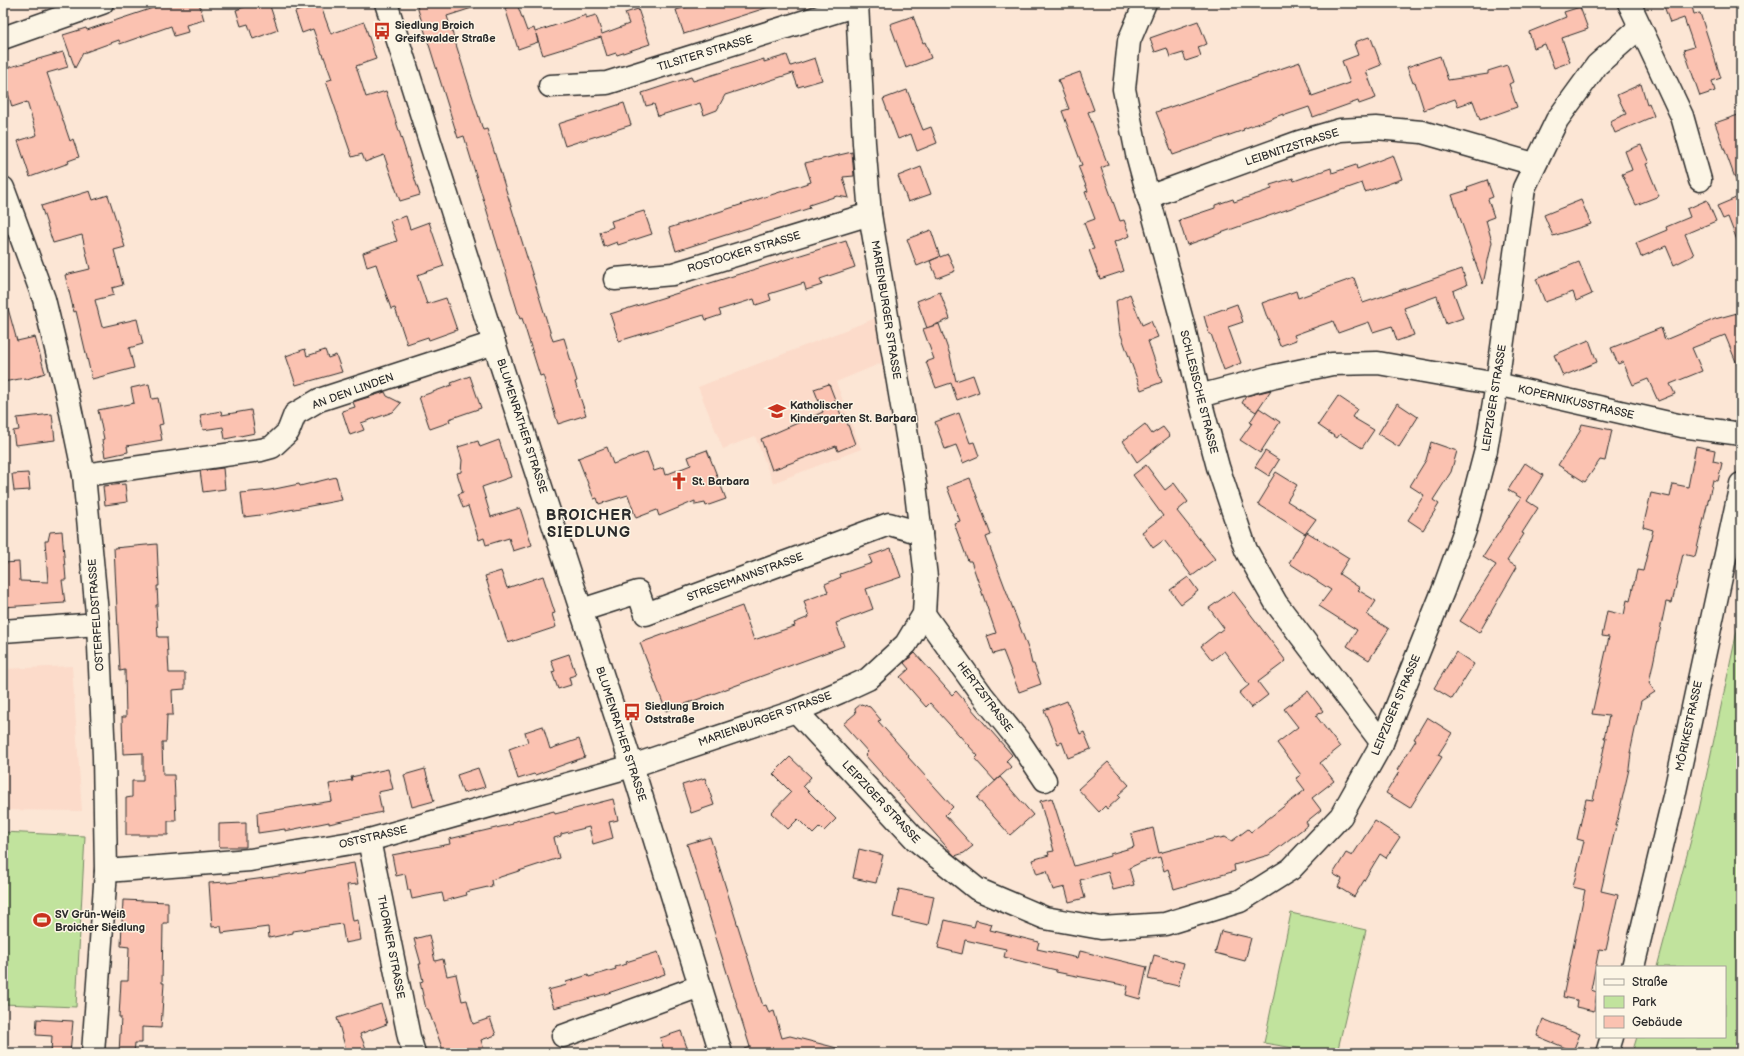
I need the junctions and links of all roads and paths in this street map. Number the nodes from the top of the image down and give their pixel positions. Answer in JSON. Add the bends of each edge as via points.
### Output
{"nodes":[{"id":1,"x":102,"y":3,"type":"edge"},
{"id":2,"x":386,"y":3,"type":"edge"},
{"id":3,"x":1145,"y":3,"type":"edge"},
{"id":4,"x":1629,"y":3,"type":"edge"},
{"id":5,"x":857,"y":4,"type":"edge"},
{"id":6,"x":1640,"y":27,"type":"junction"},
{"id":7,"x":3,"y":38,"type":"edge"},
{"id":8,"x":550,"y":86,"type":"dead end"},
{"id":9,"x":1534,"y":164,"type":"junction"},
{"id":10,"x":1700,"y":180,"type":"dead end"},
{"id":11,"x":3,"y":188,"type":"edge"},
{"id":12,"x":1148,"y":197,"type":"junction"},
{"id":13,"x":870,"y":214,"type":"junction"},
{"id":14,"x":615,"y":279,"type":"dead end"},
{"id":15,"x":494,"y":343,"type":"junction"},
{"id":16,"x":1498,"y":384,"type":"junction"},
{"id":17,"x":1199,"y":396,"type":"junction"},
{"id":18,"x":1741,"y":434,"type":"edge"},
{"id":19,"x":84,"y":475,"type":"junction"},
{"id":20,"x":1741,"y":484,"type":"edge"},
{"id":21,"x":921,"y":533,"type":"junction"},
{"id":22,"x":582,"y":610,"type":"junction"},
{"id":23,"x":924,"y":614,"type":"junction"},
{"id":24,"x":98,"y":624,"type":"junction"},
{"id":25,"x":3,"y":631,"type":"edge"},
{"id":26,"x":796,"y":711,"type":"junction"},
{"id":27,"x":1382,"y":743,"type":"junction"},
{"id":28,"x":632,"y":766,"type":"junction"},
{"id":29,"x":1045,"y":780,"type":"dead end"},
{"id":30,"x":369,"y":840,"type":"junction"},
{"id":31,"x":106,"y":871,"type":"junction"},
{"id":32,"x":1633,"y":966,"type":"edge"},
{"id":33,"x":700,"y":986,"type":"junction"},
{"id":34,"x":563,"y":1036,"type":"dead end"},
{"id":35,"x":1612,"y":1038,"type":"edge"},
{"id":36,"x":93,"y":1053,"type":"edge"},
{"id":37,"x":414,"y":1053,"type":"edge"},
{"id":38,"x":721,"y":1053,"type":"edge"},
{"id":39,"x":1607,"y":1053,"type":"edge"}],
"edges":[{"from":1,"to":7,"type":"street"},
{"from":2,"to":15,"type":"street","name":"BLUMENRATHER STRASSE"},
{"from":3,"to":12,"type":"street","name":"SCHLESISCHE STRASSE","via":[[1130,41],[1124,89]]},
{"from":4,"to":6,"type":"street"},
{"from":5,"to":8,"type":"street","name":"TILSITER STRASSE","via":[[607,83]]},
{"from":5,"to":13,"type":"street","name":"MARIENBURGER STRASSE"},
{"from":6,"to":9,"type":"street","name":"LEIPZIGER STRASSE","via":[[1597,65],[1557,120]]},
{"from":6,"to":10,"type":"street","via":[[1682,116]]},
{"from":9,"to":12,"type":"street","name":"LEIBNITZSTRASSE","via":[[1422,132],[1376,128],[1340,130],[1299,142]]},
{"from":9,"to":16,"type":"street","name":"LEIPZIGER STRASSE","via":[[1524,188]]},
{"from":11,"to":19,"type":"street","name":"OSTERFELDSTRASSE","via":[[44,299]]},
{"from":12,"to":17,"type":"street","name":"SCHLESISCHE STRASSE","via":[[1184,328]]},
{"from":13,"to":14,"type":"street","name":"ROSTOCKER STRASSE","via":[[673,274]]},
{"from":13,"to":21,"type":"street","name":"MARIENBURGER STRASSE"},
{"from":15,"to":19,"type":"street","name":"AN DEN LINDEN","via":[[319,400],[295,414],[288,432],[272,446],[261,450]]},
{"from":15,"to":22,"type":"street","name":"BLUMENRATHER STRASSE"},
{"from":16,"to":17,"type":"street","name":"KOPERNIKUSSTRASSE","via":[[1378,363],[1332,364]]},
{"from":16,"to":18,"type":"street","name":"KOPERNIKUSSTRASSE","via":[[1682,426]]},
{"from":16,"to":27,"type":"street","name":"LEIPZIGER STRASSE","via":[[1486,450],[1465,530]]},
{"from":17,"to":27,"type":"street","name":"SCHLESISCHE STRASSE","via":[[1218,467],[1246,550],[1276,603]]},
{"from":19,"to":24,"type":"street","name":"OSTERFELDSTRASSE"},
{"from":20,"to":32,"type":"street","name":"MÖRIKESTRASSE","via":[[1672,803]]},
{"from":21,"to":22,"type":"street","name":"STRESEMANNSTRASSE","via":[[890,524],[646,614],[638,592]]},
{"from":21,"to":23,"type":"street","name":"MARIENBURGER STRASSE","via":[[926,577]]},
{"from":22,"to":28,"type":"street","name":"BLUMENRATHER STRASSE"},
{"from":23,"to":26,"type":"street","name":"MARIENBURGER STRASSE","via":[[906,644],[868,680]]},
{"from":23,"to":29,"type":"street","name":"HERTZSTRASSE"},
{"from":24,"to":25,"type":"street"},
{"from":24,"to":31,"type":"street","name":"OSTERFELDSTRASSE"},
{"from":26,"to":27,"type":"street","name":"LEIPZIGER STRASSE","via":[[916,840],[977,889],[1045,918],[1101,928],[1165,924],[1240,901],[1290,869],[1341,816]]},
{"from":26,"to":28,"type":"street","name":"MARIENBURGER STRASSE"},
{"from":28,"to":30,"type":"street","name":"OSTSTRASSE"},
{"from":28,"to":33,"type":"street","name":"BLUMENRATHER STRASSE"},
{"from":30,"to":31,"type":"street","name":"OSTSTRASSE","via":[[250,860]]},
{"from":30,"to":37,"type":"street","name":"THORNER STRASSE"},
{"from":31,"to":36,"type":"street","name":"OSTERFELDSTRASSE"},
{"from":33,"to":34,"type":"street"},
{"from":33,"to":38,"type":"street","name":"BLUMENRATHER STRASSE"},
{"from":35,"to":39,"type":"street"}]}
